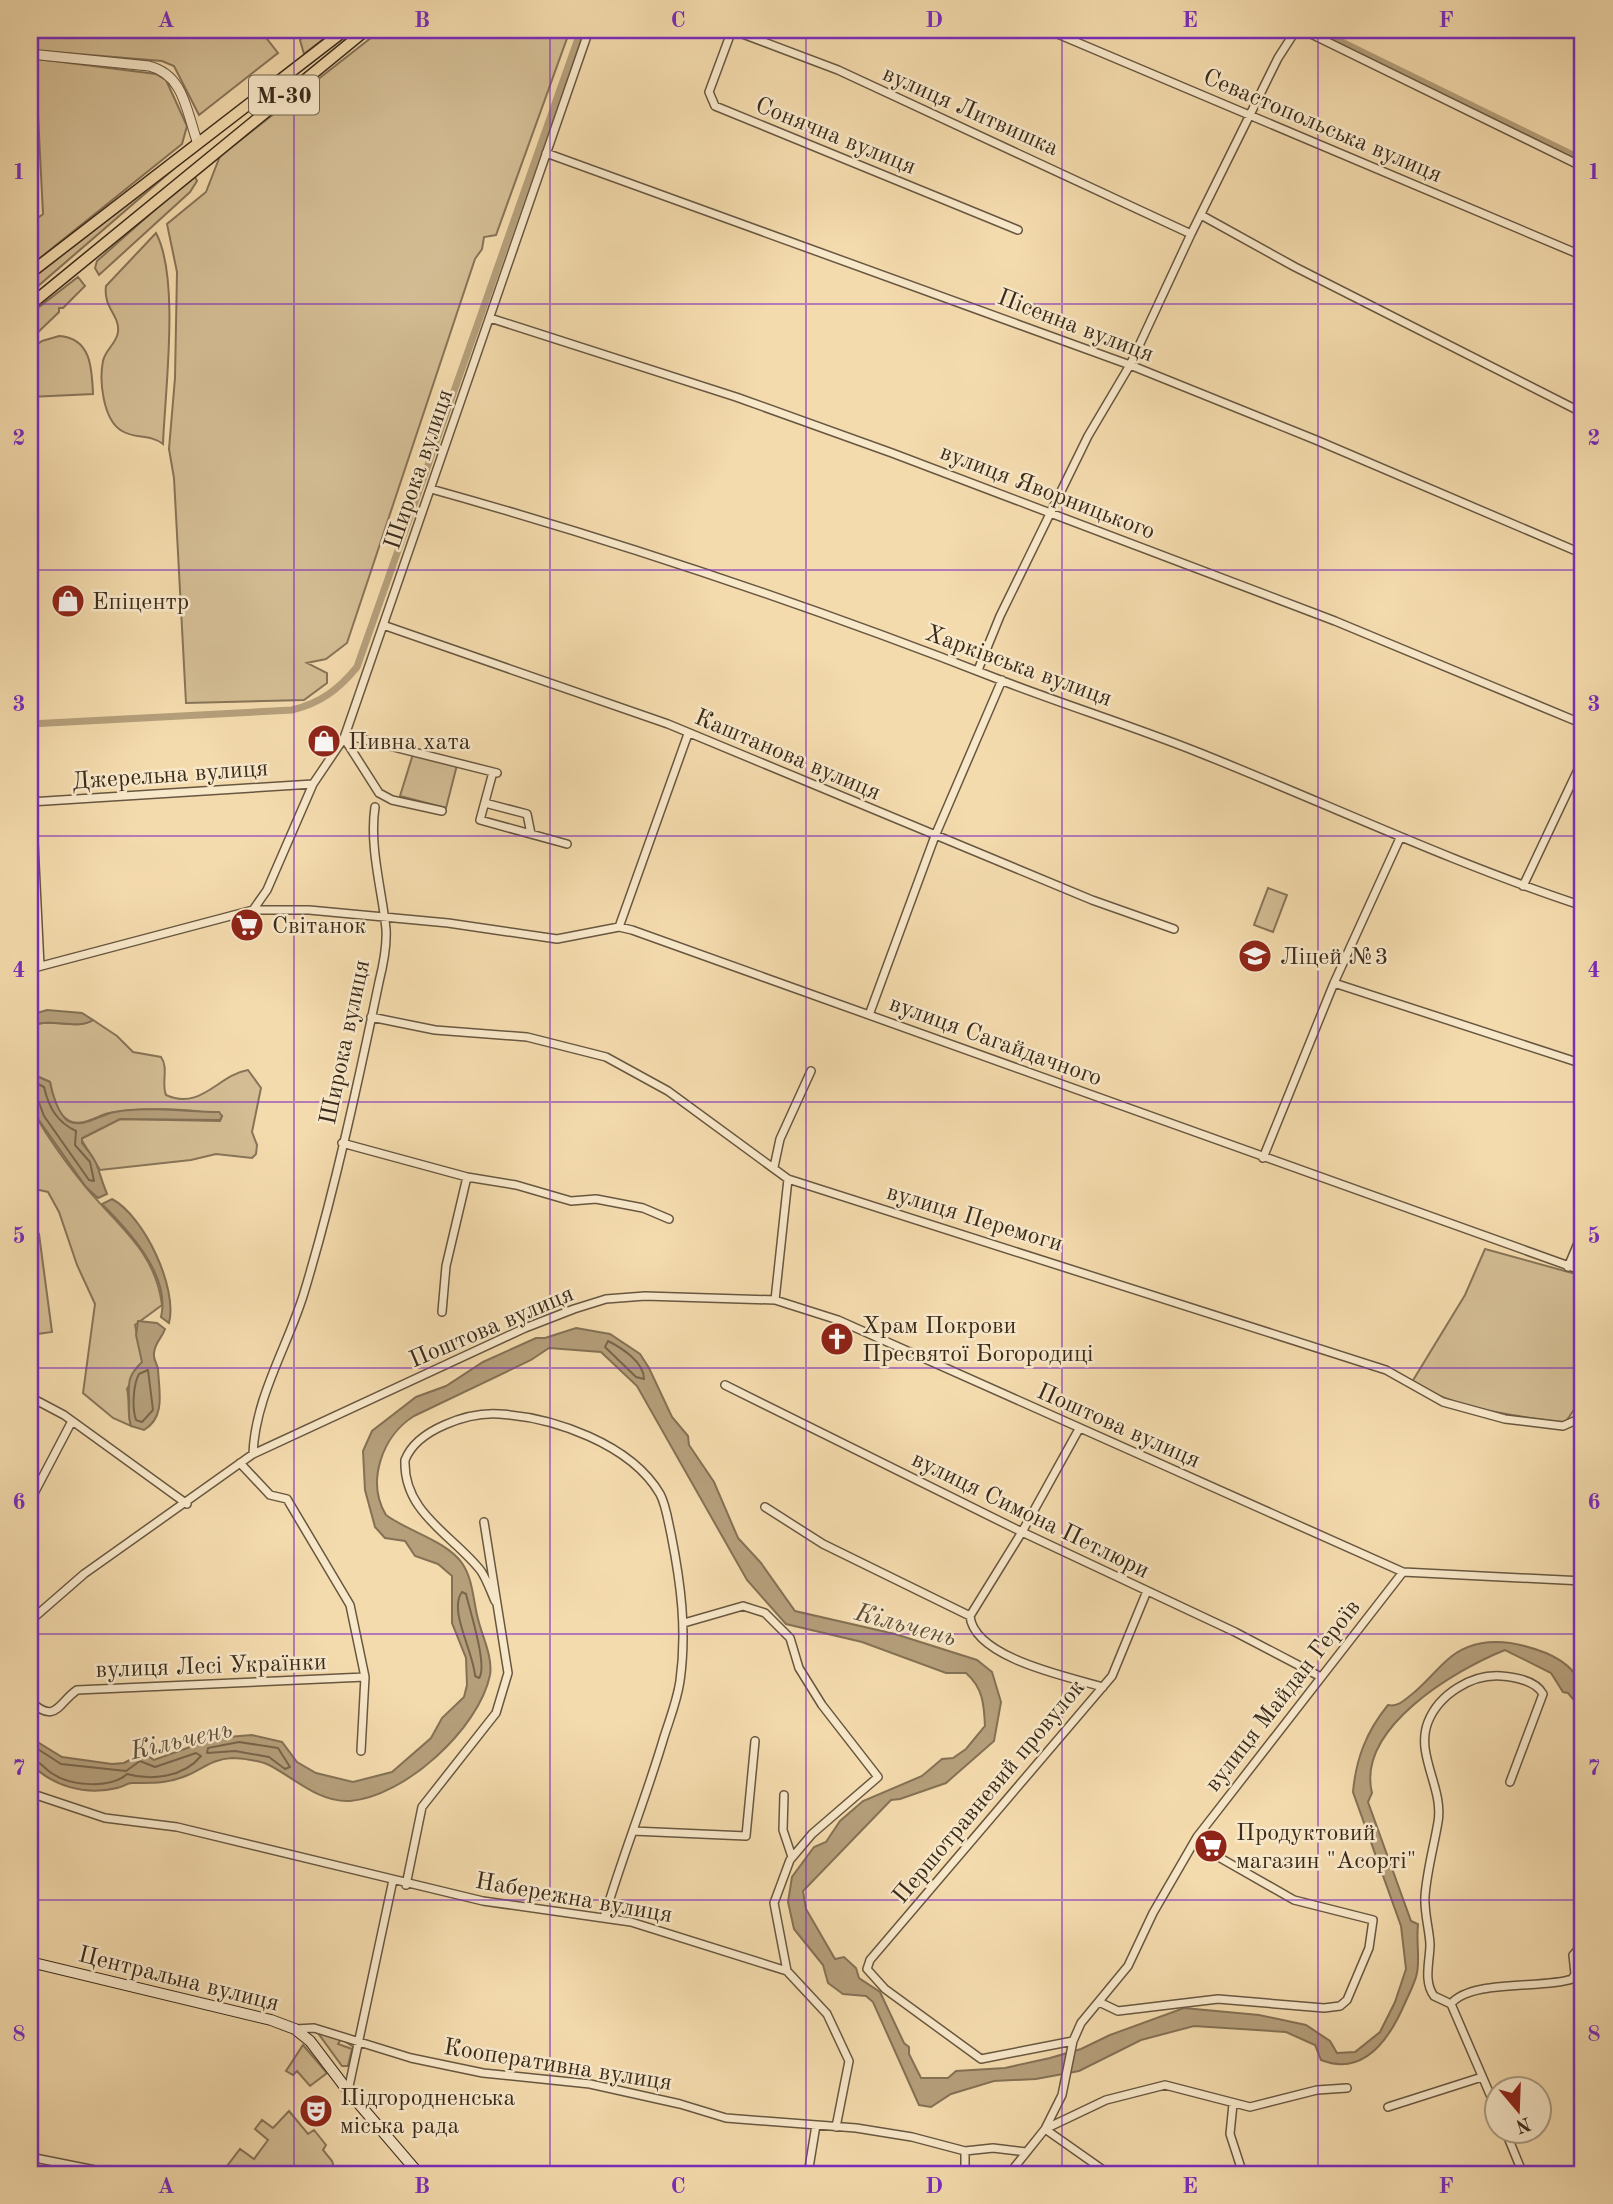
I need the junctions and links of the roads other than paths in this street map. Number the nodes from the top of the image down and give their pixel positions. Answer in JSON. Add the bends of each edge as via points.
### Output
{"nodes":[{"id":1,"x":345,"y":30,"type":"edge"},
{"id":2,"x":366,"y":30,"type":"edge"},
{"id":3,"x":589,"y":30,"type":"edge"},
{"id":4,"x":732,"y":30,"type":"edge"},
{"id":5,"x":1048,"y":30,"type":"edge"},
{"id":6,"x":1296,"y":30,"type":"edge"},
{"id":7,"x":1303,"y":30,"type":"edge"},
{"id":8,"x":30,"y":54,"type":"edge"},
{"id":9,"x":1251,"y":115,"type":"junction"},
{"id":10,"x":197,"y":141,"type":"junction"},
{"id":11,"x":547,"y":153,"type":"junction"},
{"id":12,"x":203,"y":161,"type":"junction"},
{"id":13,"x":1583,"y":167,"type":"edge"},
{"id":14,"x":1201,"y":215,"type":"junction"},
{"id":15,"x":1018,"y":230,"type":"dead end"},
{"id":16,"x":1191,"y":233,"type":"junction"},
{"id":17,"x":1583,"y":256,"type":"edge"},
{"id":18,"x":30,"y":273,"type":"edge"},
{"id":19,"x":30,"y":305,"type":"edge"},
{"id":20,"x":490,"y":318,"type":"junction"},
{"id":21,"x":1130,"y":365,"type":"junction"},
{"id":22,"x":1583,"y":413,"type":"edge"},
{"id":23,"x":431,"y":489,"type":"junction"},
{"id":24,"x":1051,"y":515,"type":"junction"},
{"id":25,"x":1583,"y":554,"type":"edge"},
{"id":26,"x":383,"y":625,"type":"junction"},
{"id":27,"x":978,"y":670,"type":"junction"},
{"id":28,"x":1002,"y":680,"type":"junction"},
{"id":29,"x":1583,"y":724,"type":"edge"},
{"id":30,"x":688,"y":734,"type":"junction"},
{"id":31,"x":344,"y":738,"type":"junction"},
{"id":32,"x":1583,"y":759,"type":"edge"},
{"id":33,"x":313,"y":784,"type":"junction"},
{"id":34,"x":31,"y":802,"type":"edge"},
{"id":35,"x":485,"y":803,"type":"junction"},
{"id":36,"x":375,"y":807,"type":"dead end"},
{"id":37,"x":442,"y":811,"type":"dead end"},
{"id":38,"x":531,"y":834,"type":"junction"},
{"id":39,"x":935,"y":836,"type":"junction"},
{"id":40,"x":1400,"y":838,"type":"junction"},
{"id":41,"x":567,"y":844,"type":"dead end"},
{"id":42,"x":1523,"y":886,"type":"junction"},
{"id":43,"x":1583,"y":906,"type":"edge"},
{"id":44,"x":253,"y":910,"type":"junction"},
{"id":45,"x":384,"y":919,"type":"junction"},
{"id":46,"x":619,"y":928,"type":"junction"},
{"id":47,"x":1174,"y":929,"type":"dead end"},
{"id":48,"x":40,"y":966,"type":"junction"},
{"id":49,"x":30,"y":969,"type":"edge"},
{"id":50,"x":1334,"y":983,"type":"junction"},
{"id":51,"x":869,"y":1015,"type":"junction"},
{"id":52,"x":371,"y":1017,"type":"junction"},
{"id":53,"x":1583,"y":1064,"type":"edge"},
{"id":54,"x":811,"y":1071,"type":"dead end"},
{"id":55,"x":342,"y":1143,"type":"junction"},
{"id":56,"x":1263,"y":1158,"type":"junction"},
{"id":57,"x":774,"y":1167,"type":"junction"},
{"id":58,"x":467,"y":1177,"type":"junction"},
{"id":59,"x":788,"y":1179,"type":"junction"},
{"id":60,"x":668,"y":1219,"type":"dead end"},
{"id":61,"x":1583,"y":1231,"type":"edge"},
{"id":62,"x":1568,"y":1267,"type":"junction"},
{"id":63,"x":1583,"y":1271,"type":"edge"},
{"id":64,"x":775,"y":1300,"type":"junction"},
{"id":65,"x":442,"y":1312,"type":"dead end"},
{"id":66,"x":725,"y":1385,"type":"dead end"},
{"id":67,"x":30,"y":1397,"type":"edge"},
{"id":68,"x":1583,"y":1417,"type":"edge"},
{"id":69,"x":72,"y":1421,"type":"junction"},
{"id":70,"x":1079,"y":1429,"type":"junction"},
{"id":71,"x":253,"y":1454,"type":"junction"},
{"id":72,"x":240,"y":1463,"type":"junction"},
{"id":73,"x":30,"y":1501,"type":"edge"},
{"id":74,"x":187,"y":1504,"type":"junction"},
{"id":75,"x":765,"y":1507,"type":"dead end"},
{"id":76,"x":484,"y":1522,"type":"dead end"},
{"id":77,"x":1022,"y":1532,"type":"junction"},
{"id":78,"x":1403,"y":1572,"type":"junction"},
{"id":79,"x":1583,"y":1581,"type":"edge"},
{"id":80,"x":1147,"y":1591,"type":"junction"},
{"id":81,"x":495,"y":1601,"type":"junction"},
{"id":82,"x":970,"y":1616,"type":"junction"},
{"id":83,"x":30,"y":1621,"type":"edge"},
{"id":84,"x":684,"y":1623,"type":"junction"},
{"id":85,"x":365,"y":1677,"type":"junction"},
{"id":86,"x":1321,"y":1677,"type":"junction"},
{"id":87,"x":1103,"y":1687,"type":"junction"},
{"id":88,"x":30,"y":1701,"type":"edge"},
{"id":89,"x":755,"y":1741,"type":"dead end"},
{"id":90,"x":361,"y":1751,"type":"dead end"},
{"id":91,"x":1510,"y":1782,"type":"dead end"},
{"id":92,"x":30,"y":1793,"type":"edge"},
{"id":93,"x":784,"y":1795,"type":"dead end"},
{"id":94,"x":633,"y":1830,"type":"junction"},
{"id":95,"x":1194,"y":1843,"type":"junction"},
{"id":96,"x":792,"y":1857,"type":"junction"},
{"id":97,"x":393,"y":1880,"type":"junction"},
{"id":98,"x":407,"y":1885,"type":"junction"},
{"id":99,"x":604,"y":1918,"type":"junction"},
{"id":100,"x":1583,"y":1944,"type":"edge"},
{"id":101,"x":30,"y":1962,"type":"edge"},
{"id":102,"x":788,"y":1971,"type":"junction"},
{"id":103,"x":1099,"y":2001,"type":"junction"},
{"id":104,"x":1451,"y":2004,"type":"junction"},
{"id":105,"x":295,"y":2029,"type":"junction"},
{"id":106,"x":359,"y":2040,"type":"junction"},
{"id":107,"x":1073,"y":2041,"type":"junction"},
{"id":108,"x":1482,"y":2077,"type":"junction"},
{"id":109,"x":1484,"y":2082,"type":"edge"},
{"id":110,"x":1347,"y":2088,"type":"dead end"},
{"id":111,"x":348,"y":2091,"type":"junction"},
{"id":112,"x":1233,"y":2104,"type":"junction"},
{"id":113,"x":1388,"y":2107,"type":"dead end"},
{"id":114,"x":816,"y":2125,"type":"junction"},
{"id":115,"x":836,"y":2127,"type":"junction"},
{"id":116,"x":1045,"y":2129,"type":"junction"},
{"id":117,"x":1511,"y":2144,"type":"edge"},
{"id":118,"x":965,"y":2151,"type":"junction"},
{"id":119,"x":1026,"y":2152,"type":"junction"},
{"id":120,"x":30,"y":2157,"type":"edge"},
{"id":121,"x":110,"y":2174,"type":"edge"},
{"id":122,"x":419,"y":2174,"type":"edge"},
{"id":123,"x":808,"y":2174,"type":"edge"},
{"id":124,"x":965,"y":2174,"type":"edge"},
{"id":125,"x":1009,"y":2174,"type":"edge"},
{"id":126,"x":1109,"y":2174,"type":"edge"},
{"id":127,"x":1243,"y":2174,"type":"edge"},
{"id":128,"x":1523,"y":2174,"type":"edge"}],
"edges":[{"from":1,"to":10,"type":"highway","number":"М-30"},
{"from":2,"to":12,"type":"highway","number":"М-30"},
{"from":3,"to":11,"type":"street","name":"Широка вулиця"},
{"from":4,"to":15,"type":"street","name":"Сонячна вулиця","via":[[709,92],[715,106]]},
{"from":4,"to":16,"type":"street","name":"вулиця Литвишка","via":[[838,70]]},
{"from":5,"to":9,"type":"street","name":"Севастопольська вулиця"},
{"from":6,"to":9,"type":"street"},
{"from":7,"to":13,"type":"street"},
{"from":8,"to":10,"type":"street","via":[[163,71],[176,82]]},
{"from":9,"to":14,"type":"street"},
{"from":9,"to":17,"type":"street","name":"Севастопольська вулиця"},
{"from":10,"to":12,"type":"highway"},
{"from":10,"to":18,"type":"highway","number":"М-30"},
{"from":11,"to":20,"type":"street","name":"Широка вулиця"},
{"from":11,"to":21,"type":"street","name":"Пісенна вулиця"},
{"from":12,"to":19,"type":"highway","number":"М-30"},
{"from":14,"to":16,"type":"street"},
{"from":14,"to":22,"type":"street"},
{"from":16,"to":21,"type":"street"},
{"from":20,"to":23,"type":"street","name":"Широка вулиця"},
{"from":20,"to":24,"type":"street","name":"вулиця Яворницького","via":[[749,401]]},
{"from":21,"to":24,"type":"street","via":[[1088,436]]},
{"from":21,"to":25,"type":"street","name":"Пісенна вулиця"},
{"from":23,"to":26,"type":"street","name":"Широка вулиця"},
{"from":23,"to":27,"type":"street","name":"Харківська вулиця","via":[[720,577]]},
{"from":24,"to":27,"type":"street"},
{"from":24,"to":29,"type":"street","name":"вулиця Яворницького","via":[[1323,617]]},
{"from":26,"to":30,"type":"street","name":"Каштанова вулиця"},
{"from":26,"to":31,"type":"street","name":"Широка вулиця"},
{"from":27,"to":28,"type":"street","name":"Харківська вулиця"},
{"from":28,"to":39,"type":"street"},
{"from":28,"to":40,"type":"street","name":"Харківська вулиця","via":[[1200,753]]},
{"from":30,"to":39,"type":"street","name":"Каштанова вулиця"},
{"from":30,"to":46,"type":"street"},
{"from":31,"to":33,"type":"street","name":"Широка вулиця"},
{"from":31,"to":35,"type":"street","via":[[495,773]]},
{"from":31,"to":37,"type":"street","via":[[379,793]]},
{"from":32,"to":42,"type":"street"},
{"from":33,"to":34,"type":"street","name":"Джерельна вулиця"},
{"from":33,"to":44,"type":"street","name":"Широка вулиця","via":[[267,890]]},
{"from":34,"to":48,"type":"street"},
{"from":35,"to":38,"type":"street","via":[[527,814]]},
{"from":35,"to":38,"type":"street","via":[[480,820]]},
{"from":36,"to":45,"type":"street","name":"Широка вулиця"},
{"from":38,"to":41,"type":"street"},
{"from":39,"to":47,"type":"street","name":"Каштанова вулиця"},
{"from":39,"to":51,"type":"street"},
{"from":40,"to":42,"type":"street","name":"Харківська вулиця"},
{"from":40,"to":50,"type":"street"},
{"from":42,"to":43,"type":"street","name":"Харківська вулиця"},
{"from":44,"to":45,"type":"street","via":[[309,910]]},
{"from":44,"to":48,"type":"street"},
{"from":45,"to":46,"type":"street","name":"вулиця Сагайдачного","via":[[557,939]]},
{"from":45,"to":52,"type":"street","name":"Широка вулиця","via":[[386,931]]},
{"from":46,"to":51,"type":"street","name":"вулиця Сагайдачного"},
{"from":48,"to":49,"type":"street"},
{"from":50,"to":53,"type":"street"},
{"from":50,"to":56,"type":"street"},
{"from":51,"to":56,"type":"street","name":"вулиця Сагайдачного"},
{"from":52,"to":55,"type":"street","name":"Широка вулиця"},
{"from":52,"to":57,"type":"street","name":"вулиця Перемоги","via":[[435,1030],[527,1037],[606,1057],[668,1091]]},
{"from":54,"to":57,"type":"street","via":[[780,1139]]},
{"from":55,"to":58,"type":"street"},
{"from":55,"to":71,"type":"street","name":"Широка вулиця","via":[[298,1315],[263,1402]]},
{"from":56,"to":62,"type":"street","name":"вулиця Сагайдачного"},
{"from":57,"to":59,"type":"street","name":"вулиця Перемоги"},
{"from":58,"to":60,"type":"street","via":[[571,1201],[596,1199],[643,1208]]},
{"from":58,"to":65,"type":"street","via":[[446,1266]]},
{"from":59,"to":64,"type":"street"},
{"from":59,"to":68,"type":"street","name":"вулиця Перемоги","via":[[1386,1370],[1443,1402],[1563,1426]]},
{"from":61,"to":62,"type":"street"},
{"from":62,"to":63,"type":"street","name":"вулиця Сагайдачного"},
{"from":64,"to":70,"type":"street","name":"Поштова вулиця","via":[[838,1320]]},
{"from":64,"to":71,"type":"street","name":"Поштова вулиця","via":[[606,1299],[525,1328]]},
{"from":66,"to":77,"type":"street","name":"вулиця Симона Петлюри"},
{"from":67,"to":69,"type":"street"},
{"from":69,"to":73,"type":"street"},
{"from":69,"to":74,"type":"street"},
{"from":70,"to":77,"type":"street"},
{"from":70,"to":78,"type":"street","name":"Поштова вулиця"},
{"from":71,"to":72,"type":"street"},
{"from":72,"to":74,"type":"street"},
{"from":72,"to":85,"type":"street","name":"вулиця Лесі Українки","via":[[270,1495],[287,1499],[295,1510],[350,1605]]},
{"from":74,"to":83,"type":"street","via":[[84,1574]]},
{"from":75,"to":82,"type":"street","name":"Першотравневий провулок","via":[[812,1537]]},
{"from":76,"to":81,"type":"street"},
{"from":77,"to":80,"type":"street","name":"вулиця Симона Петлюри"},
{"from":77,"to":82,"type":"street"},
{"from":78,"to":79,"type":"street","name":"Поштова вулиця"},
{"from":78,"to":86,"type":"street","name":"вулиця Майдан Героїв"},
{"from":80,"to":86,"type":"street","name":"вулиця Симона Петлюри"},
{"from":80,"to":87,"type":"street","via":[[1112,1676]]},
{"from":81,"to":84,"type":"street","via":[[483,1574],[425,1516],[407,1483],[404,1466],[407,1454],[420,1441],[472,1414],[540,1418],[572,1429],[603,1443],[649,1479],[666,1511]]},
{"from":81,"to":98,"type":"street","via":[[508,1660],[501,1702],[422,1807]]},
{"from":82,"to":87,"type":"street","name":"Першотравневий провулок","via":[[977,1633],[1006,1655]]},
{"from":84,"to":94,"type":"street","via":[[673,1714]]},
{"from":84,"to":96,"type":"street","via":[[743,1605],[765,1613],[790,1638],[799,1668],[878,1777]]},
{"from":85,"to":88,"type":"street","name":"вулиця Лесі Українки","via":[[77,1690],[50,1712]]},
{"from":85,"to":90,"type":"street","name":"вулиця Лесі Українки"},
{"from":86,"to":95,"type":"street","name":"вулиця Майдан Героїв"},
{"from":87,"to":107,"type":"street","name":"Першотравневий провулок","via":[[867,1969],[885,1989],[981,2059]]},
{"from":89,"to":94,"type":"street","via":[[746,1836]]},
{"from":91,"to":104,"type":"street","via":[[1544,1694],[1514,1677],[1494,1675],[1460,1685],[1440,1705],[1426,1731],[1425,1750],[1439,1810],[1425,1898],[1428,1981],[1434,1996]]},
{"from":92,"to":97,"type":"street","name":"Набережна вулиця","via":[[105,1818],[177,1827]]},
{"from":93,"to":96,"type":"street","via":[[783,1830]]},
{"from":94,"to":99,"type":"street"},
{"from":95,"to":103,"type":"street","name":"вулиця Майдан Героїв","via":[[1128,1966]]},
{"from":95,"to":103,"type":"street","via":[[1294,1900],[1373,1920],[1369,1948],[1347,2000],[1324,2008],[1192,2000],[1135,2011],[1118,2011]]},
{"from":96,"to":102,"type":"street","via":[[774,1903]]},
{"from":97,"to":98,"type":"street","name":"Набережна вулиця"},
{"from":97,"to":106,"type":"street"},
{"from":98,"to":99,"type":"street","name":"Набережна вулиця","via":[[538,1911]]},
{"from":99,"to":102,"type":"street","name":"Набережна вулиця","via":[[672,1932]]},
{"from":100,"to":104,"type":"street","via":[[1573,1955],[1576,1974],[1572,1979],[1496,1988],[1460,1997]]},
{"from":101,"to":105,"type":"main road","name":"Центральна вулиця"},
{"from":102,"to":115,"type":"street","name":"Набережна вулиця","via":[[827,2014],[849,2061]]},
{"from":103,"to":107,"type":"street","name":"вулиця Майдан Героїв"},
{"from":104,"to":108,"type":"street"},
{"from":105,"to":106,"type":"street","name":"Кооперативна вулиця","via":[[314,2028]]},
{"from":105,"to":111,"type":"main road","name":"Центральна вулиця","via":[[310,2041]]},
{"from":106,"to":111,"type":"street"},
{"from":106,"to":114,"type":"street","name":"Кооперативна вулиця","via":[[411,2058],[483,2073],[590,2084],[726,2118]]},
{"from":107,"to":116,"type":"street","name":"вулиця Майдан Героїв","via":[[1062,2095]]},
{"from":108,"to":109,"type":"street"},
{"from":108,"to":113,"type":"street"},
{"from":110,"to":112,"type":"street","via":[[1317,2090],[1250,2107]]},
{"from":111,"to":122,"type":"main road","name":"Центральна вулиця"},
{"from":112,"to":116,"type":"street","via":[[1165,2085],[1106,2100]]},
{"from":112,"to":127,"type":"street","via":[[1230,2134]]},
{"from":114,"to":115,"type":"street","name":"Кооперативна вулиця"},
{"from":114,"to":123,"type":"street"},
{"from":115,"to":118,"type":"street","name":"Кооперативна вулиця","via":[[912,2137]]},
{"from":116,"to":119,"type":"street"},
{"from":116,"to":126,"type":"street"},
{"from":117,"to":128,"type":"street"},
{"from":118,"to":119,"type":"street","name":"Кооперативна вулиця"},
{"from":118,"to":124,"type":"street"},
{"from":119,"to":125,"type":"street"},
{"from":120,"to":121,"type":"street"}]}
